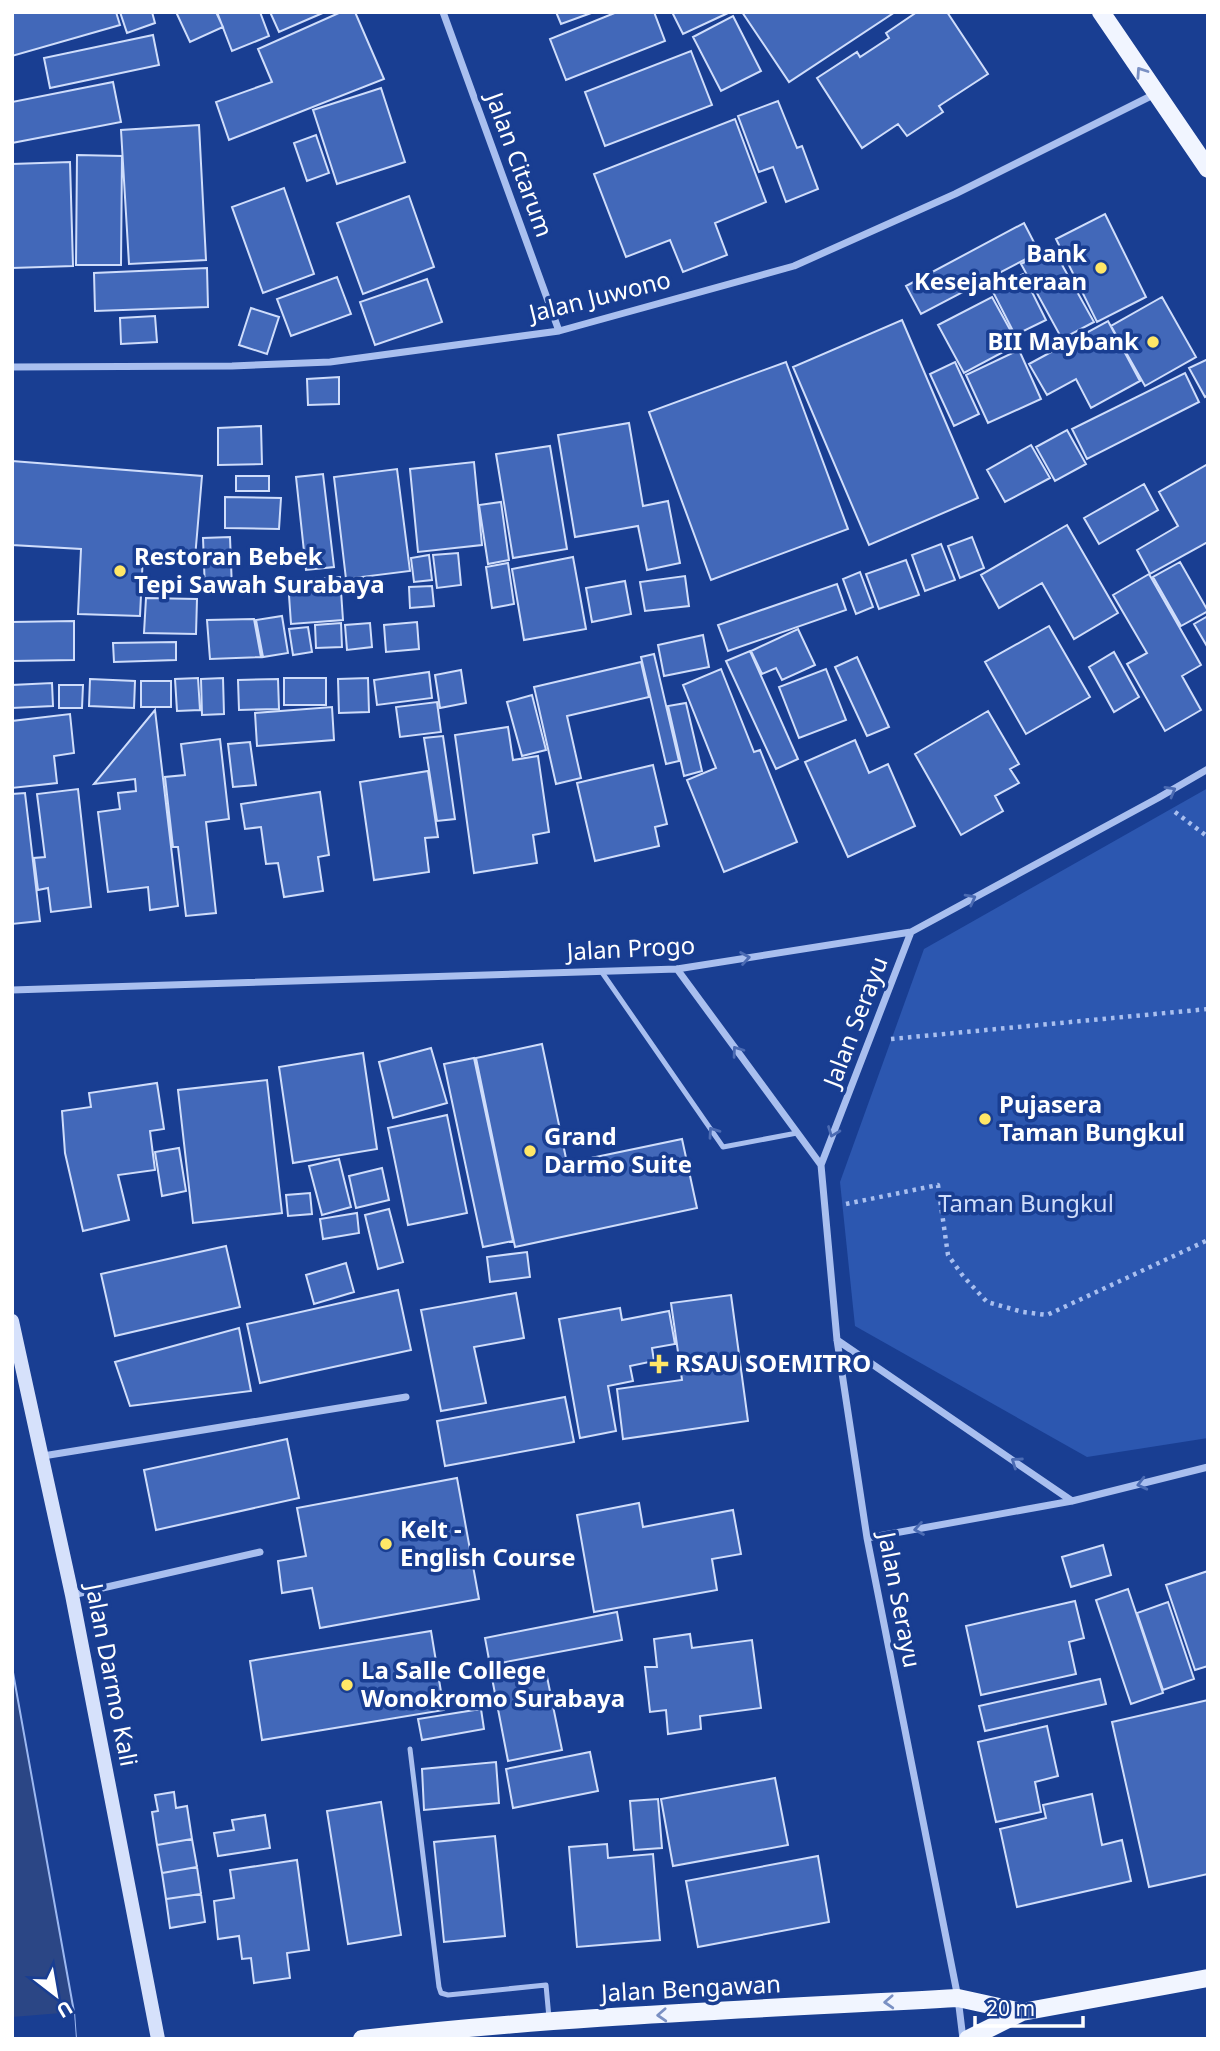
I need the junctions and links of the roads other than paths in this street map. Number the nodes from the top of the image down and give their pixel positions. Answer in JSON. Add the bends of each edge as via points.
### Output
{"nodes":[{"id":1,"x":443,"y":12,"type":"edge"},
{"id":2,"x":1101,"y":12,"type":"edge"},
{"id":3,"x":1156,"y":94,"type":"junction"},
{"id":4,"x":1208,"y":169,"type":"edge"},
{"id":5,"x":559,"y":331,"type":"junction"},
{"id":6,"x":12,"y":367,"type":"edge"},
{"id":7,"x":1208,"y":769,"type":"edge"},
{"id":8,"x":911,"y":932,"type":"junction"},
{"id":9,"x":677,"y":969,"type":"junction"},
{"id":10,"x":601,"y":971,"type":"junction"},
{"id":11,"x":12,"y":990,"type":"edge"},
{"id":12,"x":797,"y":1133,"type":"junction"},
{"id":13,"x":821,"y":1165,"type":"junction"},
{"id":14,"x":12,"y":1321,"type":"edge"},
{"id":15,"x":837,"y":1340,"type":"junction"},
{"id":16,"x":406,"y":1397,"type":"dead end"},
{"id":17,"x":43,"y":1456,"type":"junction"},
{"id":18,"x":1208,"y":1467,"type":"edge"},
{"id":19,"x":1072,"y":1501,"type":"junction"},
{"id":20,"x":867,"y":1538,"type":"junction"},
{"id":21,"x":260,"y":1552,"type":"dead end"},
{"id":22,"x":72,"y":1595,"type":"junction"},
{"id":23,"x":410,"y":1749,"type":"dead end"},
{"id":24,"x":1208,"y":1978,"type":"edge"},
{"id":25,"x":958,"y":1998,"type":"junction"},
{"id":26,"x":1022,"y":2012,"type":"junction"},
{"id":27,"x":549,"y":2021,"type":"junction"},
{"id":28,"x":158,"y":2039,"type":"edge"},
{"id":29,"x":362,"y":2039,"type":"edge"},
{"id":30,"x":965,"y":2039,"type":"edge"}],
"edges":[{"from":1,"to":5,"type":"street","name":"Jalan Citarum"},
{"from":3,"to":2,"type":"main road","one_way":true},
{"from":3,"to":4,"type":"main road"},
{"from":3,"to":5,"type":"street","name":"Jalan Juwono","via":[[955,194],[794,266]]},
{"from":5,"to":6,"type":"street","name":"Jalan Juwono","via":[[330,362]]},
{"from":8,"to":7,"type":"street","name":"Jalan Progo","one_way":true},
{"from":9,"to":8,"type":"street","name":"Jalan Progo","one_way":true},
{"from":8,"to":13,"type":"street","name":"Jalan Serayu","one_way":true},
{"from":9,"to":10,"type":"street","name":"Jalan Progo"},
{"from":12,"to":9,"type":"street","one_way":true},
{"from":10,"to":11,"type":"street","name":"Jalan Progo"},
{"from":12,"to":10,"type":"lane","one_way":true,"via":[[723,1147]]},
{"from":12,"to":13,"type":"street"},
{"from":13,"to":15,"type":"street","name":"Jalan Serayu"},
{"from":14,"to":17,"type":"main road","name":"Jalan Darmo Kali"},
{"from":19,"to":15,"type":"street","one_way":true},
{"from":15,"to":20,"type":"street","name":"Jalan Serayu"},
{"from":16,"to":17,"type":"street"},
{"from":17,"to":22,"type":"main road","name":"Jalan Darmo Kali"},
{"from":18,"to":19,"type":"street","one_way":true},
{"from":19,"to":20,"type":"street","one_way":true},
{"from":20,"to":25,"type":"street","name":"Jalan Serayu"},
{"from":21,"to":22,"type":"street"},
{"from":22,"to":28,"type":"main road","name":"Jalan Darmo Kali"},
{"from":23,"to":27,"type":"lane","via":[[441,1993],[546,1984]]},
{"from":24,"to":26,"type":"main road","name":"Jalan Bengawan"},
{"from":25,"to":26,"type":"main road","name":"Jalan Bengawan"},
{"from":25,"to":27,"type":"main road","name":"Jalan Bengawan","one_way":true},
{"from":25,"to":30,"type":"street","name":"Jalan Serayu"},
{"from":26,"to":30,"type":"main road","name":"Jalan Bengawan"},
{"from":27,"to":29,"type":"main road","name":"Jalan Bengawan"}]}
